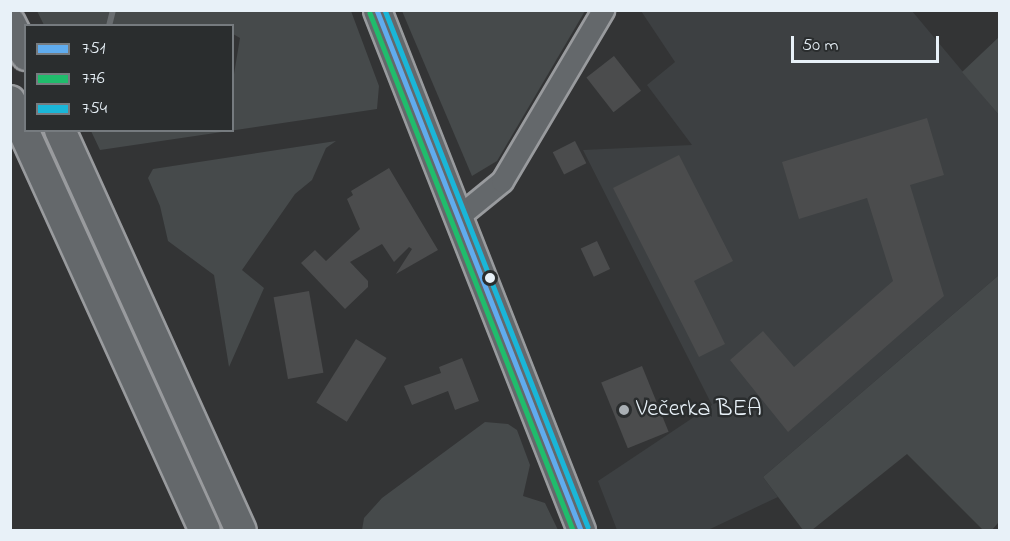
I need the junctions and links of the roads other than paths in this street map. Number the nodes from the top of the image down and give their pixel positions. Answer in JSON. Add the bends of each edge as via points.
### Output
{"nodes":[{"id":1,"x":377,"y":10,"type":"edge"},
{"id":2,"x":603,"y":10,"type":"edge"},
{"id":3,"x":10,"y":23,"type":"edge"},
{"id":4,"x":24,"y":52,"type":"edge"},
{"id":5,"x":10,"y":101,"type":"edge"},
{"id":6,"x":24,"y":132,"type":"edge"},
{"id":7,"x":24,"y":132,"type":"edge"},
{"id":8,"x":61,"y":132,"type":"edge"},
{"id":9,"x":459,"y":216,"type":"junction"},
{"id":10,"x":205,"y":531,"type":"edge"},
{"id":11,"x":241,"y":531,"type":"edge"},
{"id":12,"x":581,"y":531,"type":"edge"}],
"edges":[{"from":1,"to":9,"type":"main road"},
{"from":2,"to":9,"type":"street","via":[[502,181]]},
{"from":3,"to":4,"type":"highway"},
{"from":5,"to":6,"type":"highway"},
{"from":7,"to":10,"type":"highway"},
{"from":8,"to":11,"type":"highway"},
{"from":9,"to":12,"type":"main road"}]}
